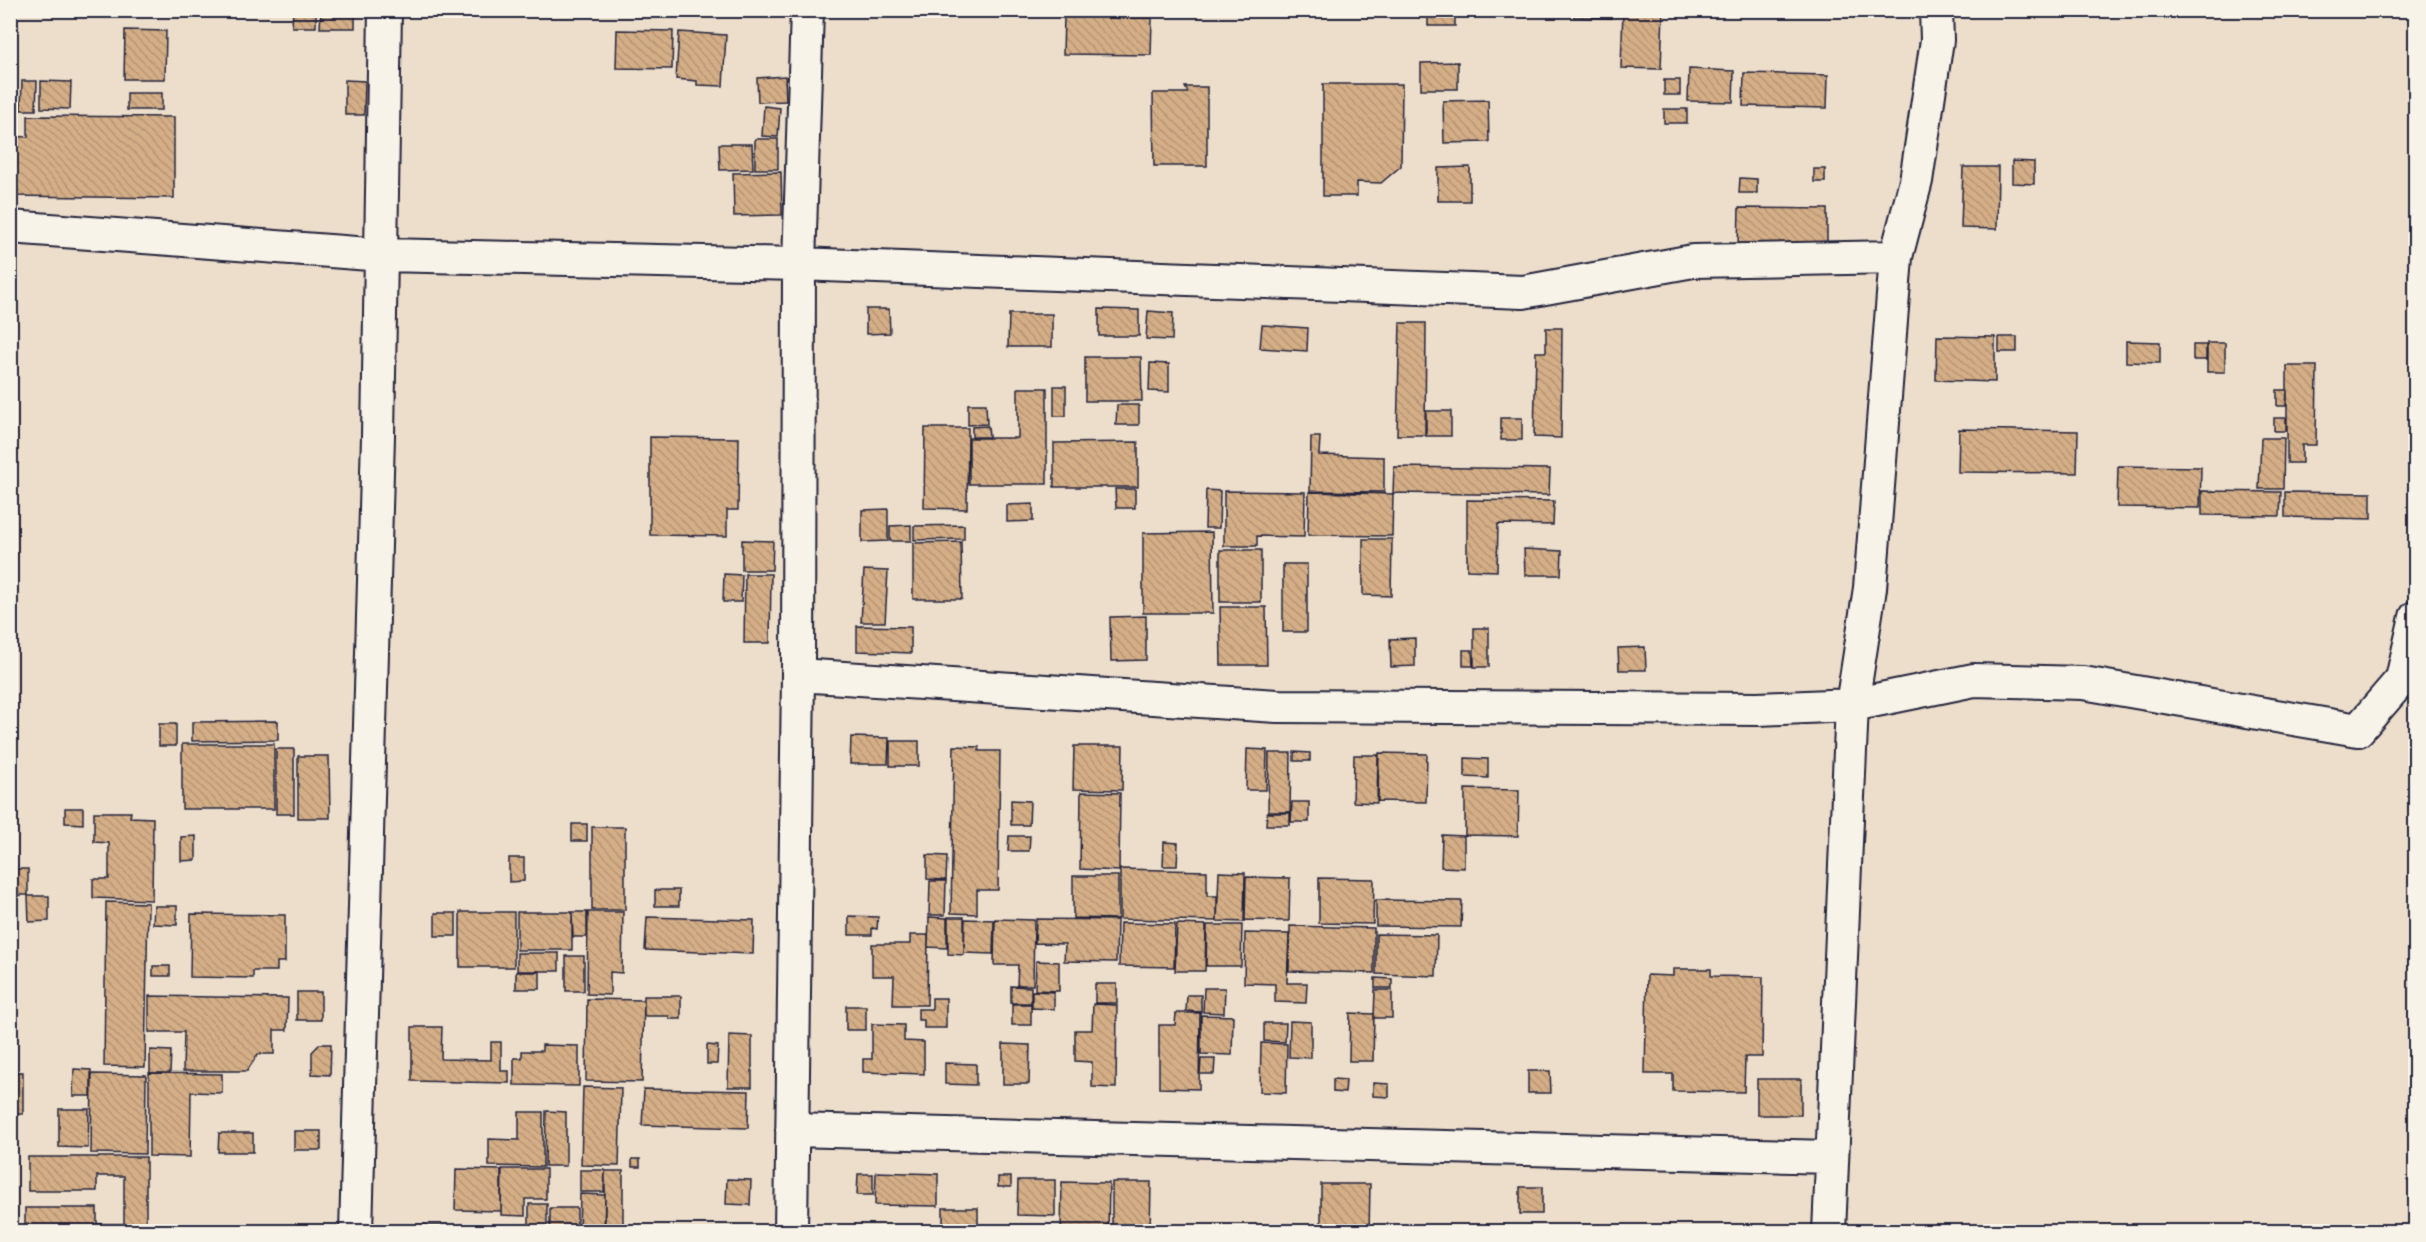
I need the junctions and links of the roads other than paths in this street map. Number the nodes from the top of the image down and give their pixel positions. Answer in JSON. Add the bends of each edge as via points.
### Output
{"nodes":[{"id":1,"x":385,"y":10,"type":"edge"},
{"id":2,"x":807,"y":10,"type":"edge"},
{"id":3,"x":1936,"y":10,"type":"edge"},
{"id":4,"x":10,"y":227,"type":"edge"},
{"id":5,"x":382,"y":255,"type":"junction"},
{"id":6,"x":1896,"y":257,"type":"junction"},
{"id":7,"x":799,"y":264,"type":"junction"},
{"id":8,"x":2415,"y":617,"type":"edge"},
{"id":9,"x":798,"y":675,"type":"junction"},
{"id":10,"x":1852,"y":705,"type":"junction"},
{"id":11,"x":792,"y":1130,"type":"junction"},
{"id":12,"x":1832,"y":1157,"type":"junction"},
{"id":13,"x":356,"y":1232,"type":"edge"},
{"id":14,"x":791,"y":1232,"type":"edge"},
{"id":15,"x":1829,"y":1232,"type":"edge"}],
"edges":[{"from":1,"to":5,"type":"street"},
{"from":2,"to":7,"type":"street"},
{"from":3,"to":6,"type":"street","via":[[1937,40],[1916,181]]},
{"from":4,"to":5,"type":"street"},
{"from":5,"to":7,"type":"street"},
{"from":5,"to":13,"type":"street"},
{"from":6,"to":7,"type":"street","via":[[1693,261],[1523,292]]},
{"from":6,"to":10,"type":"street","via":[[1870,588]]},
{"from":7,"to":9,"type":"street"},
{"from":8,"to":10,"type":"street","via":[[2402,679],[2358,730],[2083,683],[1974,680]]},
{"from":9,"to":10,"type":"street","via":[[1277,706],[1758,709]]},
{"from":9,"to":11,"type":"street"},
{"from":10,"to":12,"type":"street"},
{"from":11,"to":12,"type":"street"},
{"from":11,"to":14,"type":"street"},
{"from":12,"to":15,"type":"street"}]}
